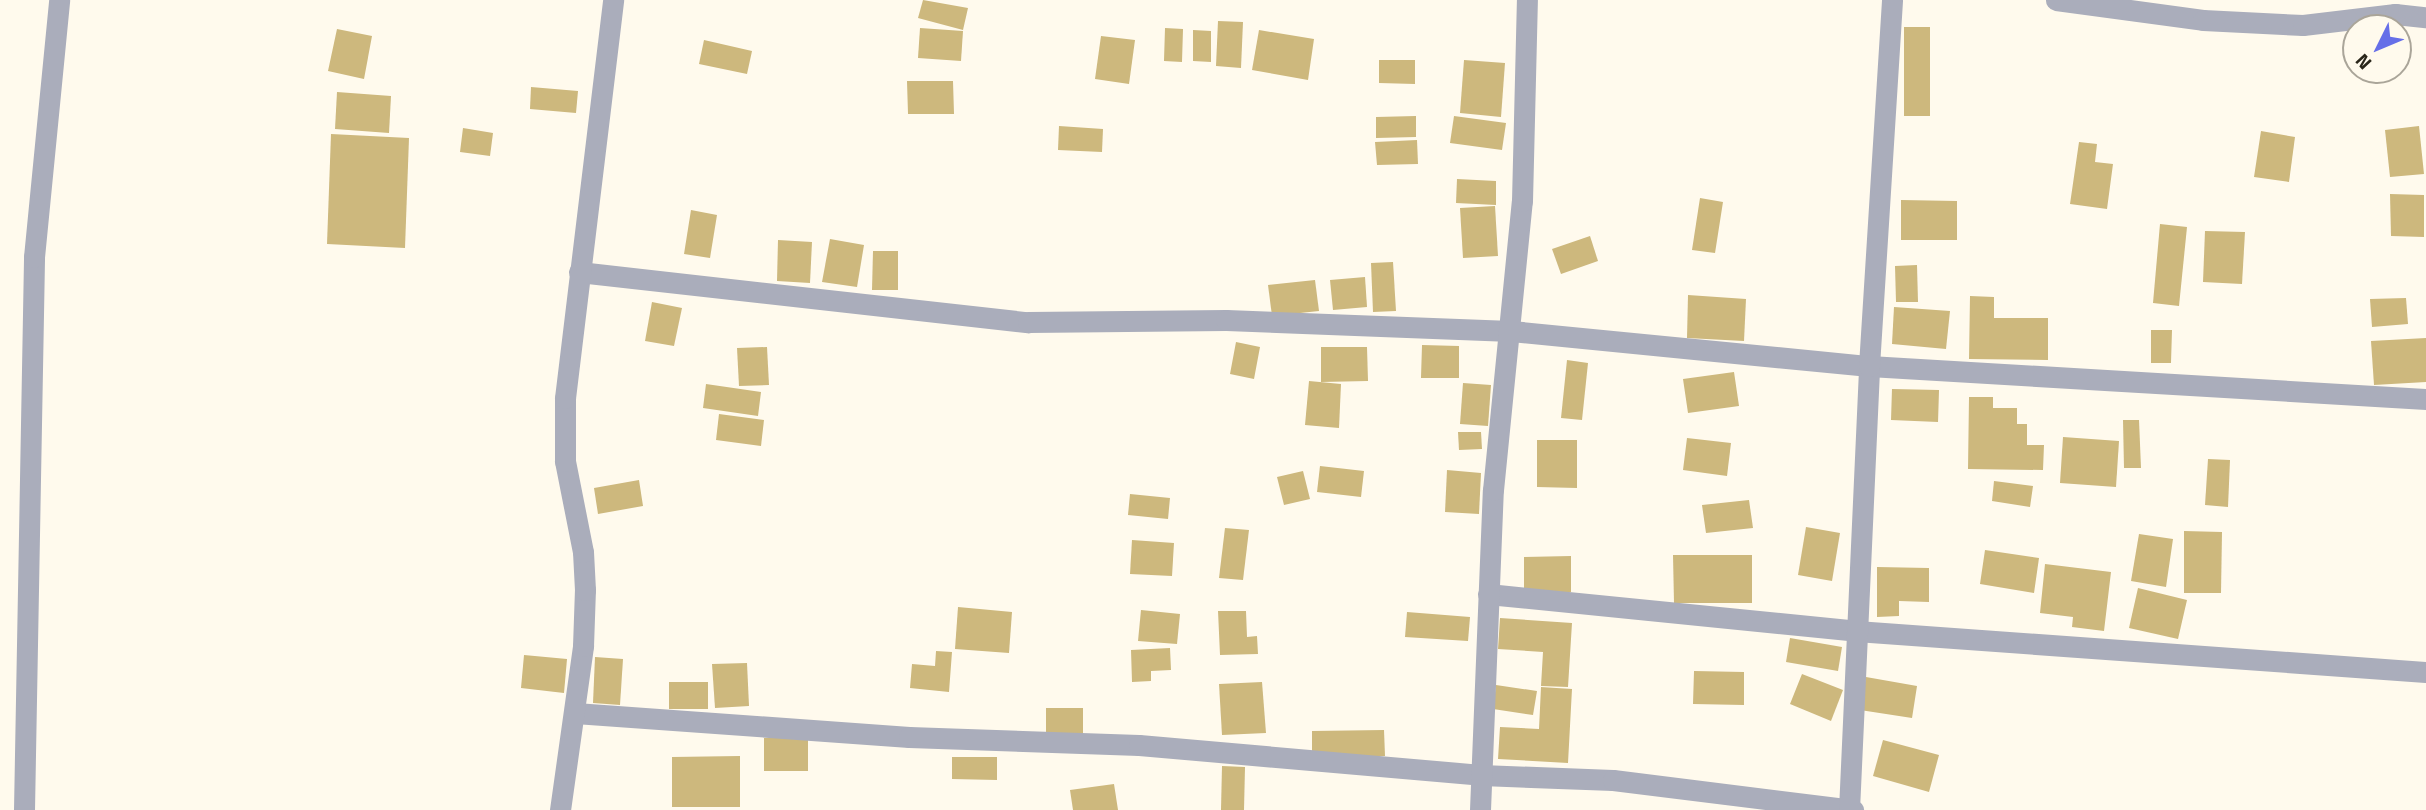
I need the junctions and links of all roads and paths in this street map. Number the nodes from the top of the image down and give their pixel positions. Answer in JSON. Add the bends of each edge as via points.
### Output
{"nodes":[{"id":1,"x":59,"y":0,"type":"edge"},
{"id":2,"x":613,"y":0,"type":"edge"},
{"id":3,"x":1527,"y":0,"type":"edge"},
{"id":4,"x":1892,"y":0,"type":"edge"},
{"id":5,"x":2056,"y":0,"type":"edge"},
{"id":6,"x":2426,"y":17,"type":"edge"},
{"id":7,"x":579,"y":272,"type":"junction"},
{"id":8,"x":1511,"y":331,"type":"junction"},
{"id":9,"x":1869,"y":366,"type":"junction"},
{"id":10,"x":2426,"y":399,"type":"edge"},
{"id":11,"x":1488,"y":594,"type":"junction"},
{"id":12,"x":1856,"y":631,"type":"junction"},
{"id":13,"x":2426,"y":672,"type":"edge"},
{"id":14,"x":575,"y":713,"type":"junction"},
{"id":15,"x":1481,"y":775,"type":"junction"},
{"id":16,"x":24,"y":810,"type":"edge"},
{"id":17,"x":560,"y":810,"type":"edge"},
{"id":18,"x":1480,"y":810,"type":"edge"},
{"id":19,"x":1851,"y":810,"type":"edge"}],
"edges":[{"from":1,"to":16,"type":"street","via":[[34,257]]},
{"from":2,"to":7,"type":"street"},
{"from":3,"to":8,"type":"street","via":[[1522,201]]},
{"from":4,"to":9,"type":"street"},
{"from":5,"to":6,"type":"street","via":[[2203,20],[2302,25],[2395,14]]},
{"from":7,"to":8,"type":"street","via":[[1028,322],[1226,320]]},
{"from":7,"to":14,"type":"street","via":[[565,436],[585,590]]},
{"from":8,"to":9,"type":"street"},
{"from":8,"to":11,"type":"street","via":[[1493,490]]},
{"from":9,"to":10,"type":"street"},
{"from":9,"to":12,"type":"street"},
{"from":11,"to":12,"type":"street"},
{"from":11,"to":15,"type":"street"},
{"from":12,"to":13,"type":"street"},
{"from":12,"to":19,"type":"street"},
{"from":14,"to":15,"type":"street","via":[[909,737],[1139,745]]},
{"from":14,"to":17,"type":"street"},
{"from":15,"to":18,"type":"street"},
{"from":15,"to":19,"type":"street","via":[[1613,780]]}]}
